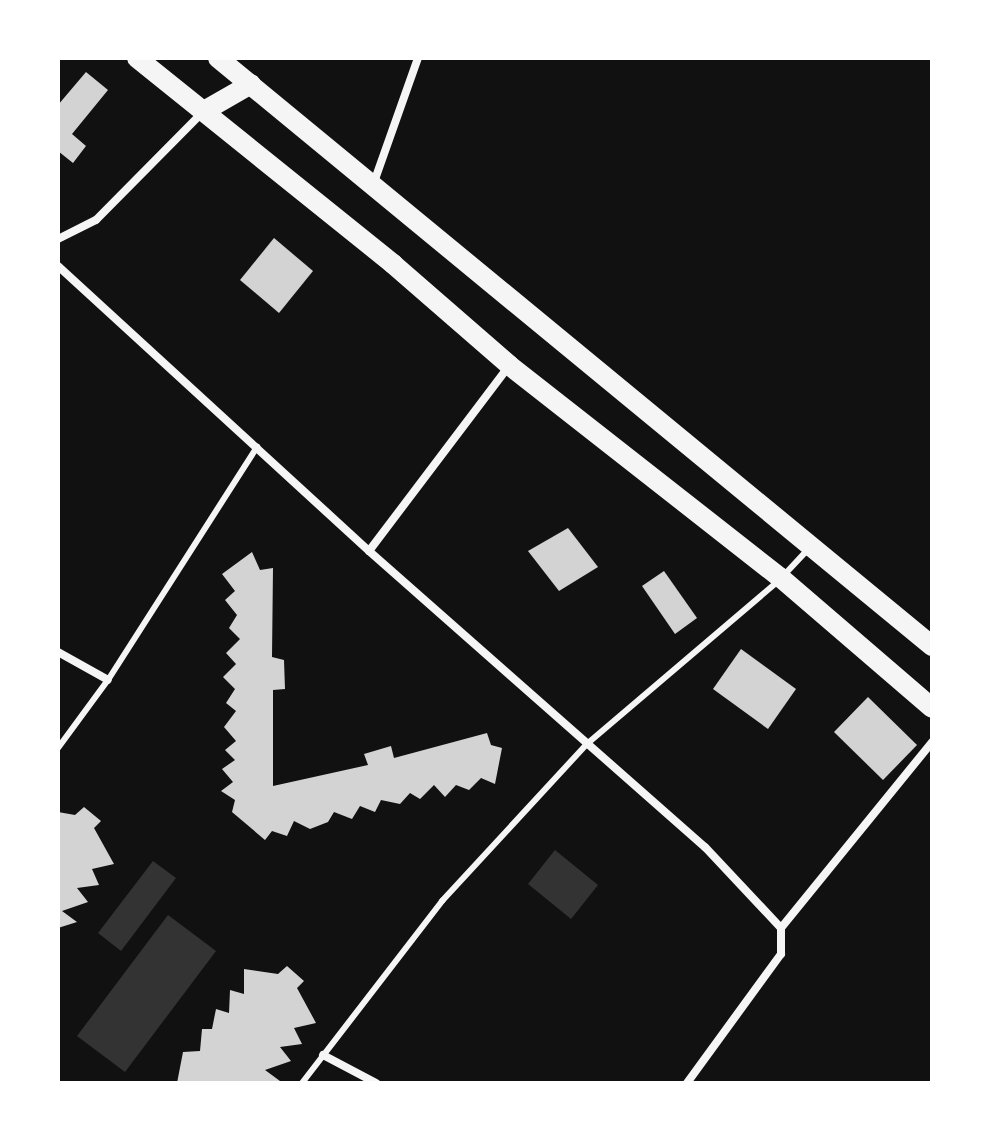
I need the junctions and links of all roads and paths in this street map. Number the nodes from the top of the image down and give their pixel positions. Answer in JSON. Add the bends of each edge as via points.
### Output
{"nodes":[{"id":1,"x":137,"y":58,"type":"edge"},
{"id":2,"x":218,"y":58,"type":"edge"},
{"id":3,"x":418,"y":58,"type":"edge"},
{"id":4,"x":251,"y":84,"type":"junction"},
{"id":5,"x":204,"y":111,"type":"junction"},
{"id":6,"x":372,"y":186,"type":"junction"},
{"id":7,"x":58,"y":239,"type":"edge"},
{"id":8,"x":58,"y":266,"type":"edge"},
{"id":9,"x":509,"y":365,"type":"junction"},
{"id":10,"x":257,"y":447,"type":"junction"},
{"id":11,"x":812,"y":544,"type":"junction"},
{"id":12,"x":369,"y":551,"type":"junction"},
{"id":13,"x":781,"y":578,"type":"junction"},
{"id":14,"x":932,"y":646,"type":"edge"},
{"id":15,"x":58,"y":652,"type":"edge"},
{"id":16,"x":108,"y":680,"type":"junction"},
{"id":17,"x":932,"y":708,"type":"edge"},
{"id":18,"x":932,"y":742,"type":"edge"},
{"id":19,"x":588,"y":743,"type":"junction"},
{"id":20,"x":58,"y":748,"type":"edge"},
{"id":21,"x":781,"y":928,"type":"junction"},
{"id":22,"x":323,"y":1055,"type":"junction"},
{"id":23,"x":302,"y":1083,"type":"edge"},
{"id":24,"x":376,"y":1083,"type":"edge"},
{"id":25,"x":687,"y":1083,"type":"edge"}],
"edges":[{"from":1,"to":5,"type":"highway"},
{"from":2,"to":4,"type":"highway"},
{"from":3,"to":6,"type":"street"},
{"from":4,"to":5,"type":"highway"},
{"from":4,"to":6,"type":"highway"},
{"from":5,"to":7,"type":"street","via":[[96,220]]},
{"from":5,"to":9,"type":"highway"},
{"from":6,"to":11,"type":"highway"},
{"from":8,"to":10,"type":"street"},
{"from":9,"to":12,"type":"street"},
{"from":9,"to":13,"type":"highway"},
{"from":10,"to":12,"type":"street"},
{"from":10,"to":16,"type":"lane"},
{"from":11,"to":13,"type":"lane"},
{"from":11,"to":14,"type":"highway"},
{"from":12,"to":19,"type":"street"},
{"from":13,"to":17,"type":"highway"},
{"from":13,"to":19,"type":"lane"},
{"from":15,"to":16,"type":"street"},
{"from":16,"to":20,"type":"lane"},
{"from":18,"to":21,"type":"street"},
{"from":19,"to":21,"type":"street","via":[[705,847]]},
{"from":19,"to":22,"type":"lane","via":[[442,901]]},
{"from":21,"to":25,"type":"street","via":[[781,954]]},
{"from":22,"to":23,"type":"lane"},
{"from":22,"to":24,"type":"street"}]}
